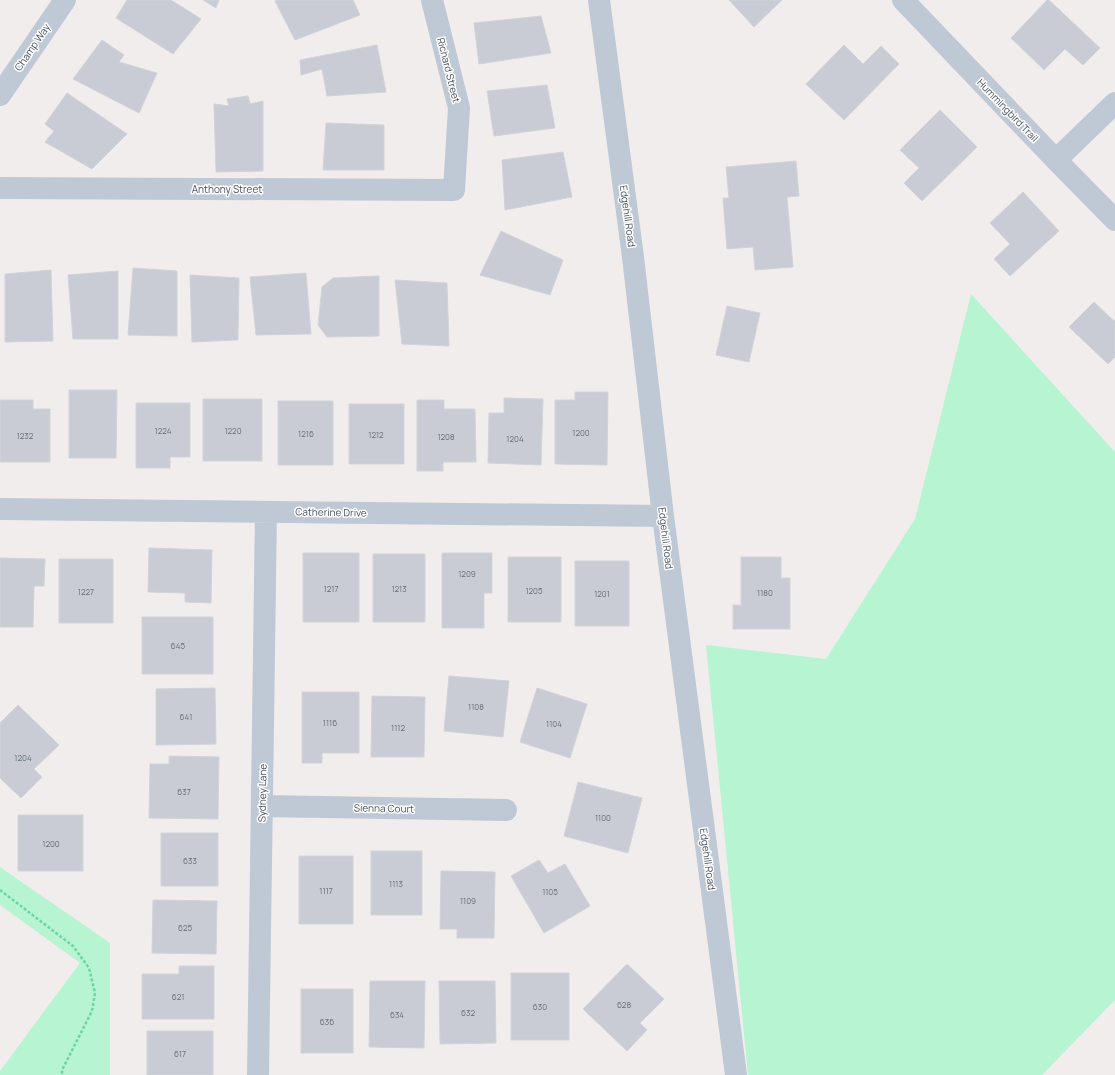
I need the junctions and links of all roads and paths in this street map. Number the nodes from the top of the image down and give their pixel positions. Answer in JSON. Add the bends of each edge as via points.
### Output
{"nodes":[{"id":1,"x":65,"y":0,"type":"edge"},
{"id":2,"x":432,"y":0,"type":"edge"},
{"id":3,"x":599,"y":0,"type":"edge"},
{"id":4,"x":902,"y":0,"type":"edge"},
{"id":5,"x":0,"y":94,"type":"edge"},
{"id":6,"x":1115,"y":103,"type":"edge"},
{"id":7,"x":1056,"y":160,"type":"junction"},
{"id":8,"x":0,"y":188,"type":"edge"},
{"id":9,"x":454,"y":190,"type":"joint"},
{"id":10,"x":1115,"y":220,"type":"edge"},
{"id":11,"x":0,"y":509,"type":"edge"},
{"id":12,"x":266,"y":512,"type":"junction"},
{"id":13,"x":663,"y":516,"type":"junction"},
{"id":14,"x":262,"y":806,"type":"junction"},
{"id":15,"x":506,"y":810,"type":"dead end"},
{"id":16,"x":0,"y":890,"type":"edge"},
{"id":17,"x":62,"y":1075,"type":"edge"},
{"id":18,"x":258,"y":1075,"type":"edge"},
{"id":19,"x":736,"y":1075,"type":"edge"}],
"edges":[{"from":1,"to":5,"type":"street","name":"Champ Way"},
{"from":2,"to":9,"type":"street","name":"Richard Street","via":[[459,108]]},
{"from":3,"to":13,"type":"street","name":"Edgehill Road","via":[[632,249]]},
{"from":4,"to":7,"type":"street","name":"Hummingbird Trail"},
{"from":6,"to":7,"type":"street"},
{"from":7,"to":10,"type":"street","name":"Hummingbird Trail"},
{"from":8,"to":9,"type":"street","name":"Anthony Street"},
{"from":11,"to":12,"type":"street","name":"Catherine Drive"},
{"from":12,"to":13,"type":"street","name":"Catherine Drive"},
{"from":12,"to":14,"type":"street","name":"Sydney Lane"},
{"from":13,"to":19,"type":"street","name":"Edgehill Road"},
{"from":14,"to":15,"type":"street","name":"Sienna Court"},
{"from":14,"to":18,"type":"street","name":"Sydney Lane"},
{"from":16,"to":17,"type":"path","via":[[73,946],[89,968],[95,993],[92,1011],[62,1070]]}]}
